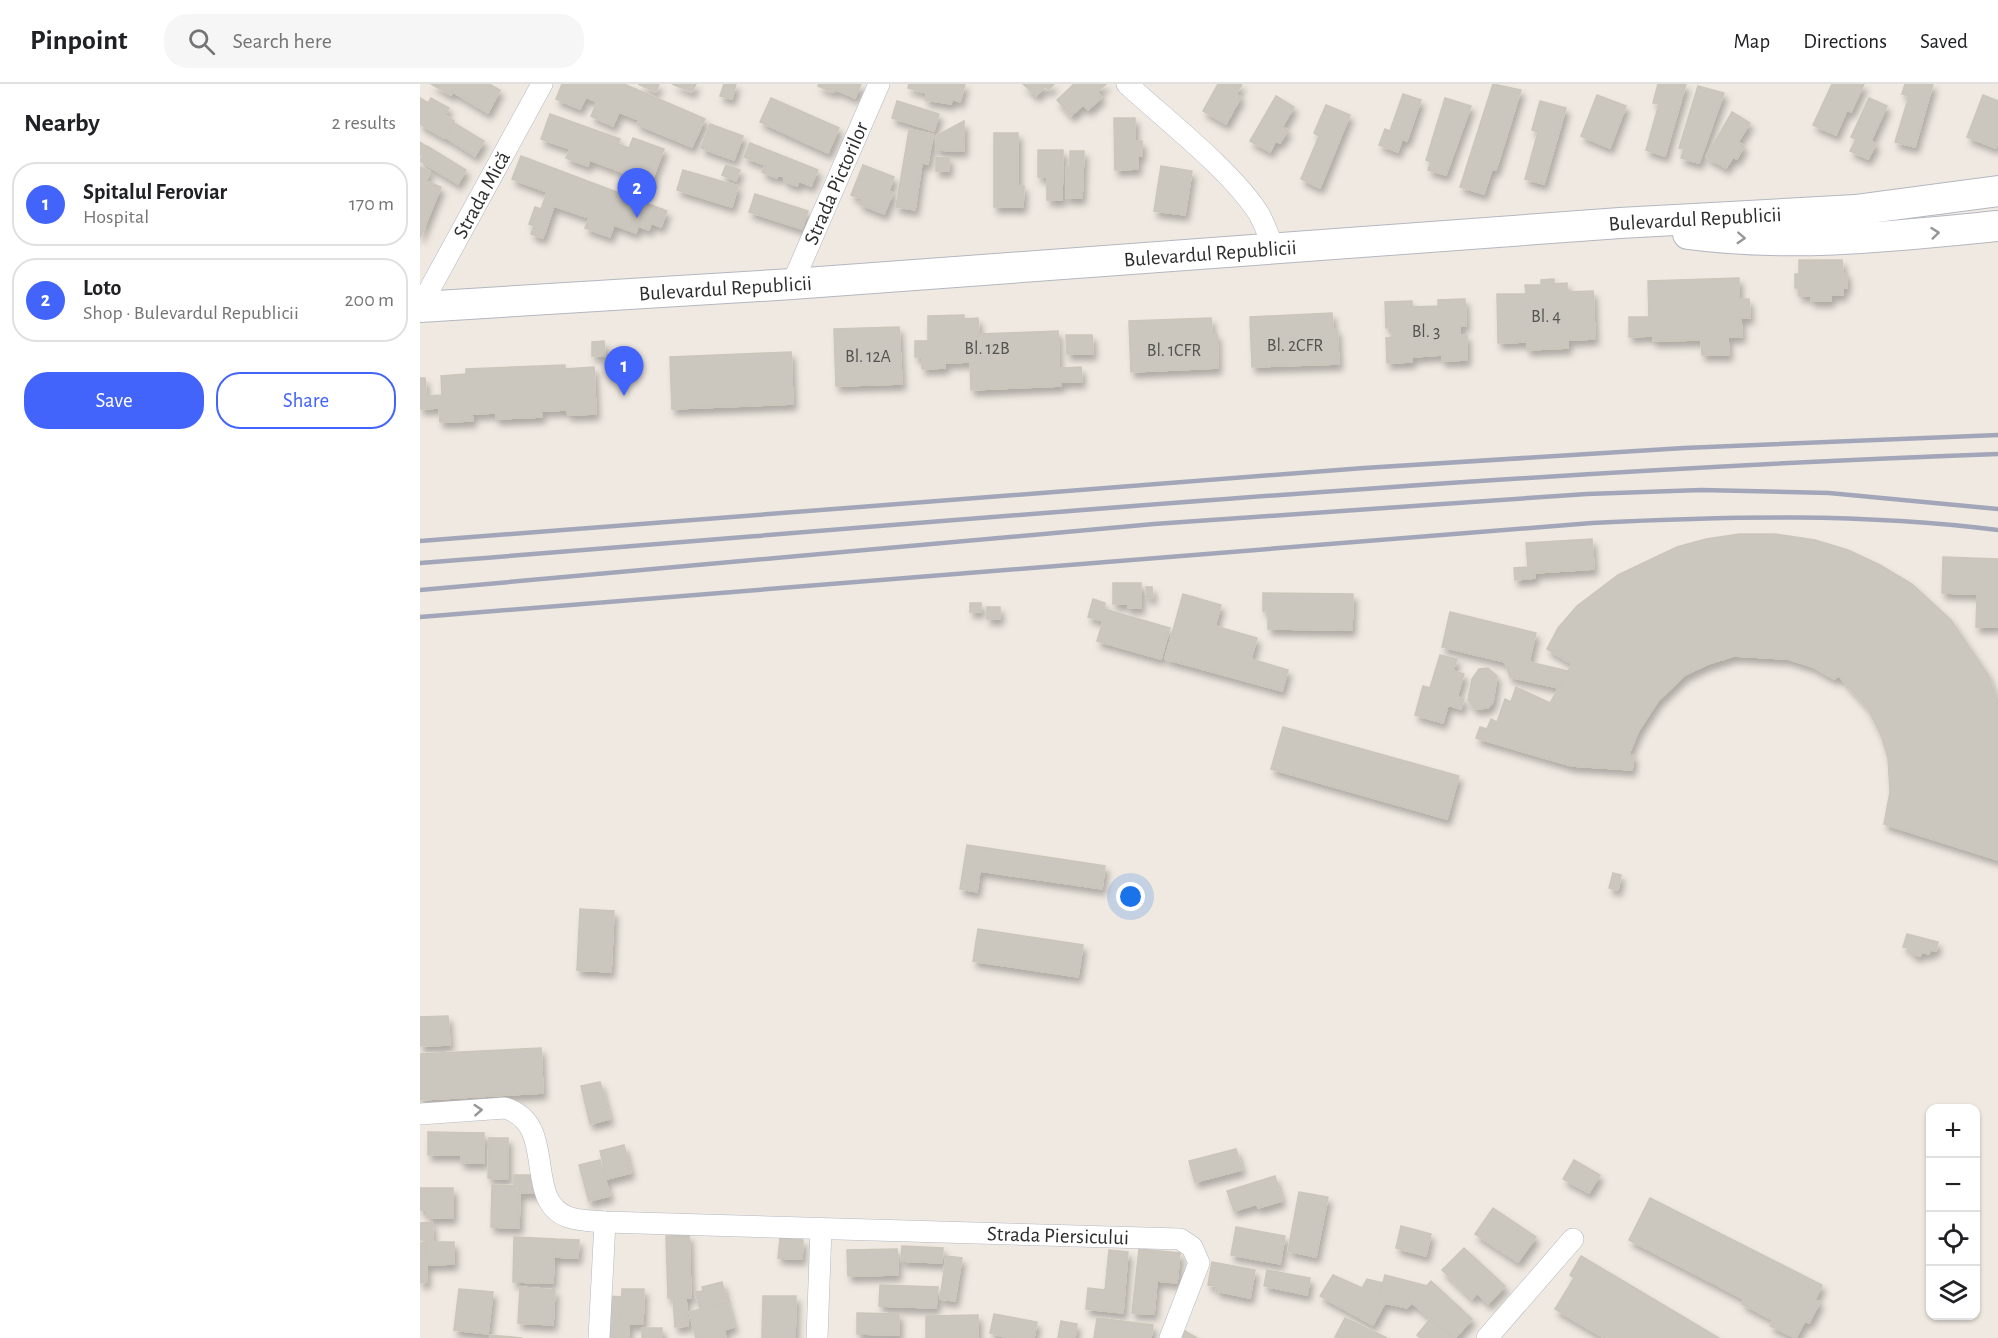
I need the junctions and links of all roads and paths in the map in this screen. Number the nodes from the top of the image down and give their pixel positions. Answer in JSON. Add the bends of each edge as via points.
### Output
{"nodes":[{"id":1,"x":542,"y":84,"type":"edge"},
{"id":2,"x":879,"y":84,"type":"edge"},
{"id":3,"x":1127,"y":84,"type":"edge"},
{"id":4,"x":1998,"y":191,"type":"edge"},
{"id":5,"x":1620,"y":223,"type":"junction"},
{"id":6,"x":1998,"y":226,"type":"edge"},
{"id":7,"x":1274,"y":248,"type":"junction"},
{"id":8,"x":792,"y":284,"type":"junction"},
{"id":9,"x":420,"y":307,"type":"edge"},
{"id":10,"x":420,"y":1114,"type":"edge"},
{"id":11,"x":605,"y":1222,"type":"junction"},
{"id":12,"x":821,"y":1229,"type":"junction"},
{"id":13,"x":1573,"y":1239,"type":"dead end"},
{"id":14,"x":599,"y":1338,"type":"edge"},
{"id":15,"x":818,"y":1338,"type":"edge"},
{"id":16,"x":1170,"y":1338,"type":"edge"},
{"id":17,"x":1487,"y":1338,"type":"edge"}],
"edges":[{"from":1,"to":9,"type":"street","name":"Strada Mică"},
{"from":2,"to":8,"type":"street","name":"Strada Pictorilor"},
{"from":3,"to":7,"type":"street","via":[[1239,189],[1259,214]]},
{"from":4,"to":5,"type":"main road","name":"Bulevardul Republicii","via":[[1854,210]]},
{"from":5,"to":6,"type":"main road","one_way":true,"via":[[1701,236],[1782,240],[1902,236]]},
{"from":5,"to":7,"type":"main road","name":"Bulevardul Republicii"},
{"from":7,"to":8,"type":"main road","name":"Bulevardul Republicii"},
{"from":8,"to":9,"type":"main road","name":"Bulevardul Republicii"},
{"from":10,"to":11,"type":"street","name":"Strada Piersicului","one_way":true,"via":[[505,1108],[518,1112],[529,1121],[546,1194],[554,1208],[568,1217]]},
{"from":11,"to":12,"type":"street","name":"Strada Piersicului"},
{"from":11,"to":14,"type":"street"},
{"from":12,"to":15,"type":"street"},
{"from":12,"to":16,"type":"street","name":"Strada Piersicului","via":[[1180,1239],[1198,1253],[1199,1263]]},
{"from":13,"to":17,"type":"street"}]}
